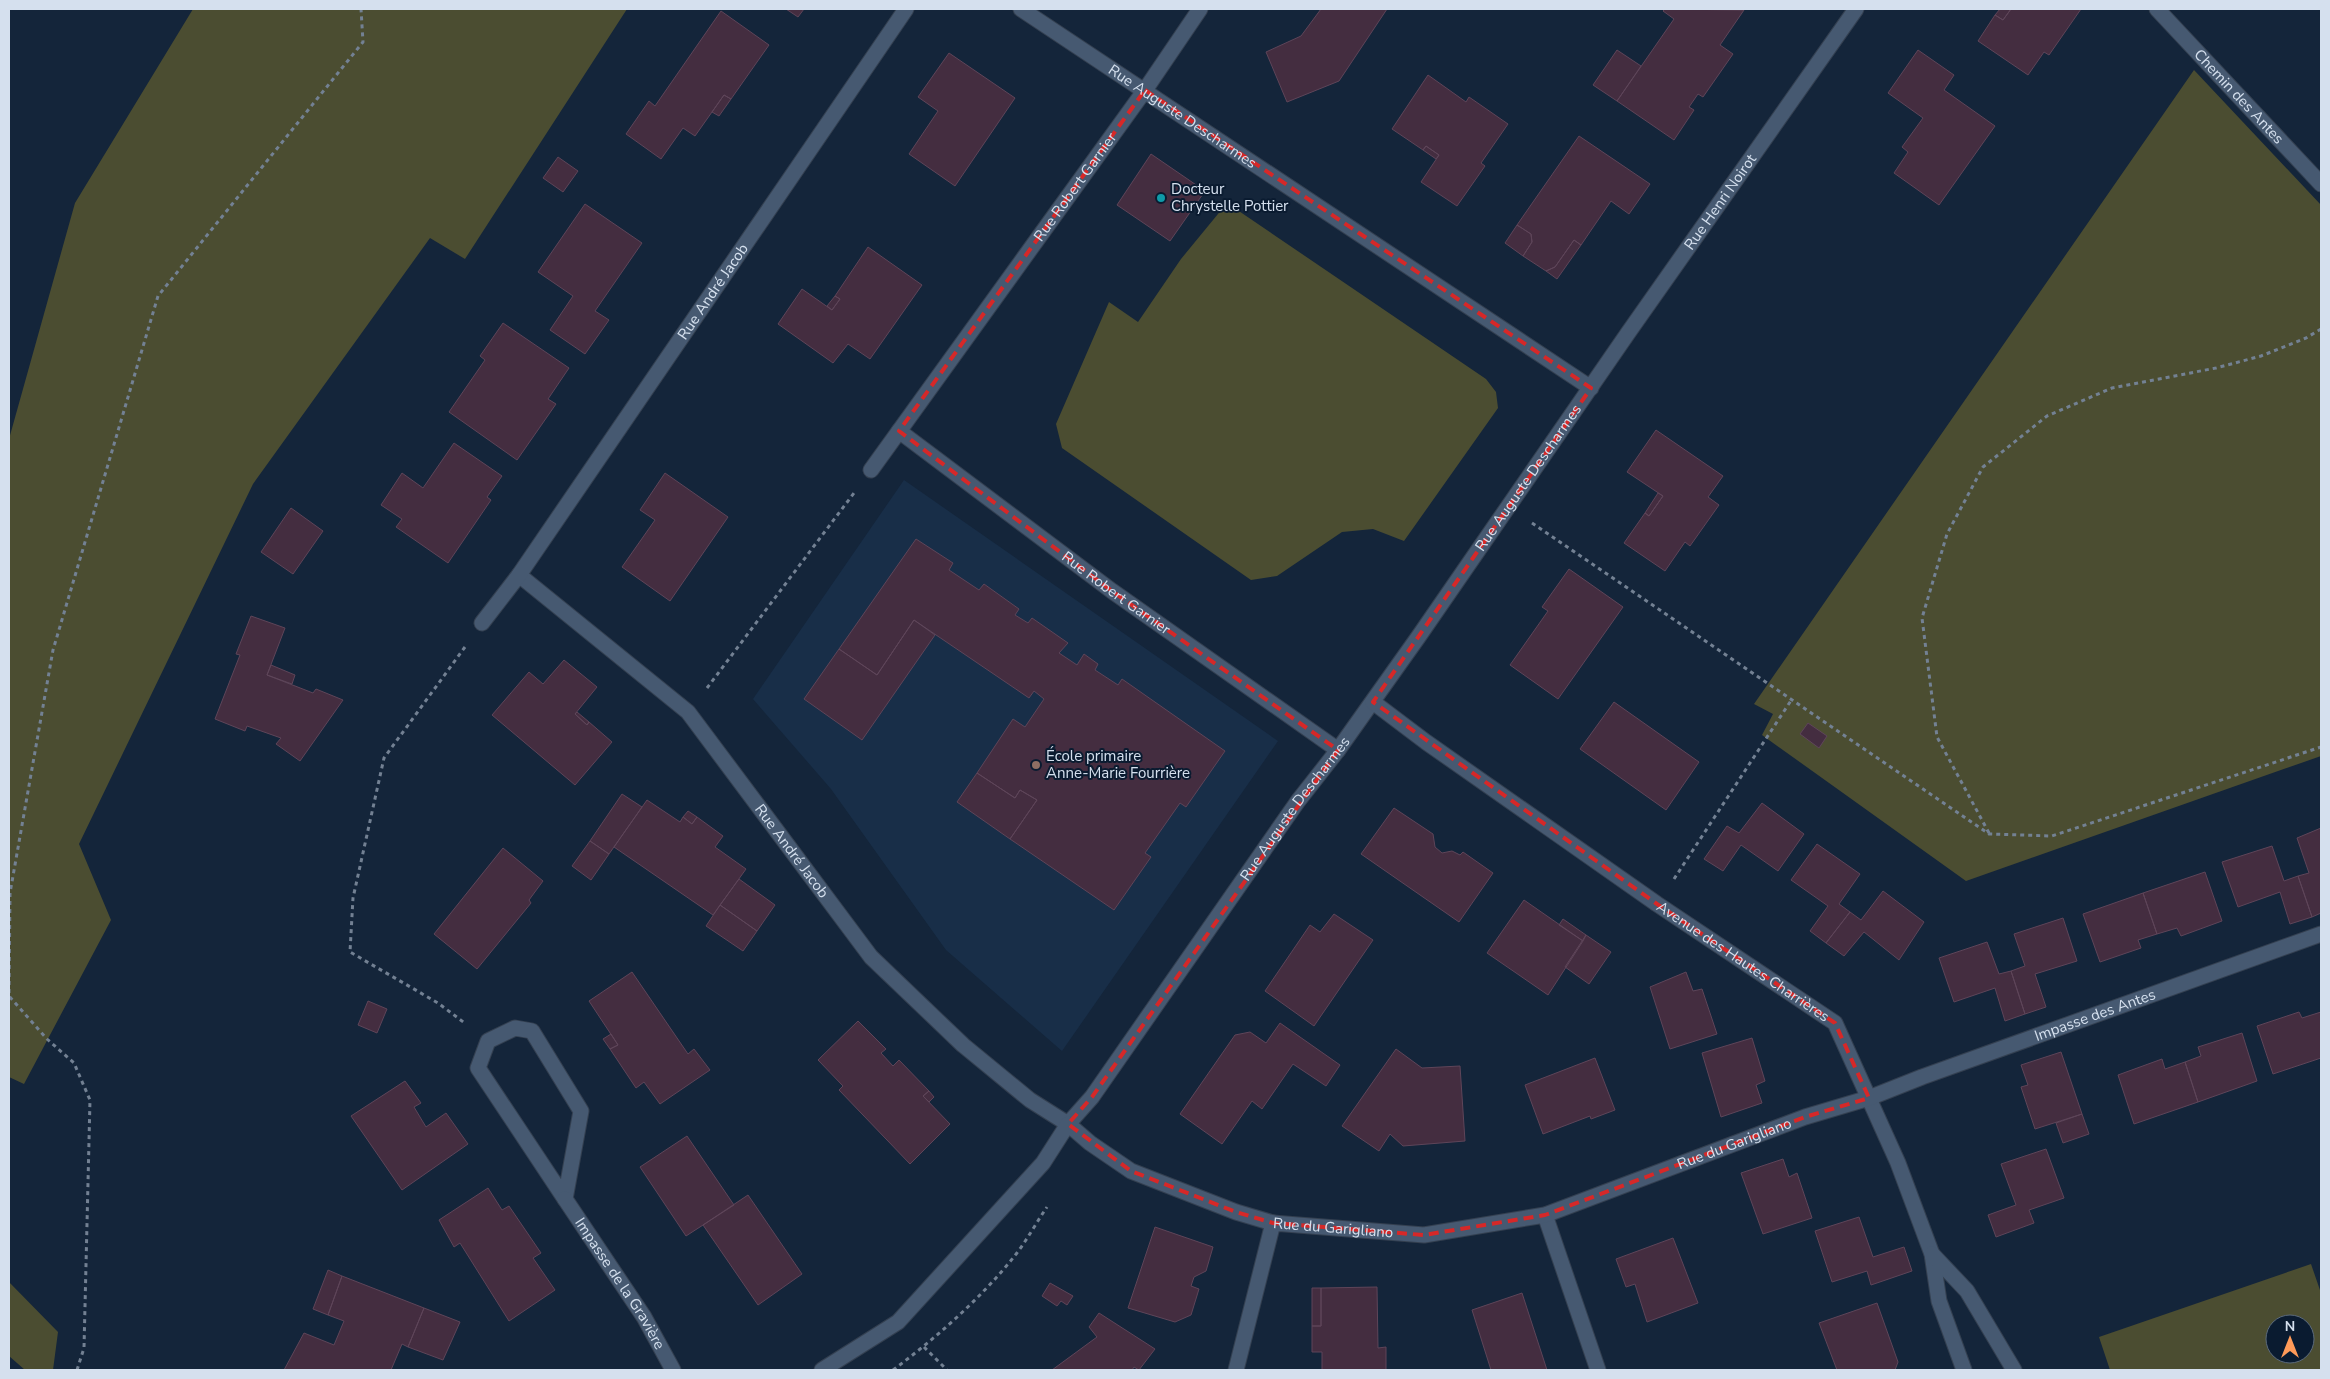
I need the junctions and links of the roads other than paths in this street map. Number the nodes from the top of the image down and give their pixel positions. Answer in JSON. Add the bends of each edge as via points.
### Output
{"nodes":[{"id":1,"x":906,"y":9,"type":"edge"},
{"id":2,"x":1021,"y":9,"type":"edge"},
{"id":3,"x":1200,"y":9,"type":"edge"},
{"id":4,"x":2157,"y":9,"type":"edge"},
{"id":5,"x":1850,"y":11,"type":"edge"},
{"id":6,"x":1145,"y":90,"type":"junction"},
{"id":7,"x":2321,"y":184,"type":"edge"},
{"id":8,"x":1591,"y":388,"type":"junction"},
{"id":9,"x":900,"y":432,"type":"junction"},
{"id":10,"x":871,"y":470,"type":"road end"},
{"id":11,"x":519,"y":575,"type":"junction"},
{"id":12,"x":482,"y":623,"type":"road end"},
{"id":13,"x":1373,"y":702,"type":"junction"},
{"id":14,"x":1338,"y":750,"type":"junction"},
{"id":15,"x":2321,"y":934,"type":"edge"},
{"id":16,"x":1869,"y":1098,"type":"junction"},
{"id":17,"x":1068,"y":1124,"type":"junction"},
{"id":18,"x":565,"y":1199,"type":"junction"},
{"id":19,"x":1545,"y":1215,"type":"junction"},
{"id":20,"x":1273,"y":1223,"type":"junction"},
{"id":21,"x":1932,"y":1254,"type":"junction"},
{"id":22,"x":673,"y":1370,"type":"edge"},
{"id":23,"x":822,"y":1370,"type":"edge"},
{"id":24,"x":1236,"y":1370,"type":"edge"},
{"id":25,"x":1598,"y":1370,"type":"edge"},
{"id":26,"x":1964,"y":1370,"type":"edge"},
{"id":27,"x":2014,"y":1370,"type":"edge"}],
"edges":[{"from":1,"to":11,"type":"street","name":"Rue André Jacob"},
{"from":2,"to":6,"type":"street","name":"Rue Auguste Descharmes"},
{"from":3,"to":6,"type":"street"},
{"from":4,"to":7,"type":"street","name":"Chemin des Antes"},
{"from":5,"to":8,"type":"street","name":"Rue Henri Noirot"},
{"from":6,"to":8,"type":"street","name":"Rue Auguste Descharmes"},
{"from":6,"to":9,"type":"street","name":"Rue Robert Garnier"},
{"from":8,"to":13,"type":"street","name":"Rue Auguste Descharmes"},
{"from":9,"to":10,"type":"street","name":"Rue Robert Garnier"},
{"from":9,"to":14,"type":"street","name":"Rue Robert Garnier","via":[[1112,591]]},
{"from":11,"to":12,"type":"street","name":"Rue André Jacob"},
{"from":11,"to":17,"type":"street","name":"Rue André Jacob","via":[[688,712],[871,957],[963,1045],[1030,1100]]},
{"from":13,"to":14,"type":"street","name":"Rue Auguste Descharmes"},
{"from":13,"to":16,"type":"street","name":"Avenue des Hautes Charrières","via":[[1657,904],[1836,1024]]},
{"from":14,"to":17,"type":"street","name":"Rue Auguste Descharmes","via":[[1298,801],[1092,1097]]},
{"from":15,"to":16,"type":"street","name":"Impasse des Antes"},
{"from":16,"to":19,"type":"street","name":"Rue du Garigliano","via":[[1805,1117]]},
{"from":16,"to":21,"type":"street","name":"Avenue des Hautes Charrières"},
{"from":17,"to":20,"type":"street","name":"Rue André Jacob","via":[[1131,1171]]},
{"from":17,"to":23,"type":"street","name":"Rue Auguste Descharmes","via":[[1043,1164],[898,1322]]},
{"from":18,"to":18,"type":"street","name":"Impasse de la Gravière","via":[[478,1068],[488,1040],[515,1028],[532,1031],[582,1111]]},
{"from":18,"to":22,"type":"street","name":"Impasse de la Gravière","via":[[644,1317]]},
{"from":19,"to":20,"type":"street","name":"Rue du Garigliano","via":[[1424,1234]]},
{"from":19,"to":25,"type":"street"},
{"from":20,"to":24,"type":"street","name":"Rue du Garigliano"},
{"from":21,"to":26,"type":"street","name":"Avenue des Hautes Charrières","via":[[1939,1301]]},
{"from":21,"to":27,"type":"street","via":[[1967,1291]]}]}
